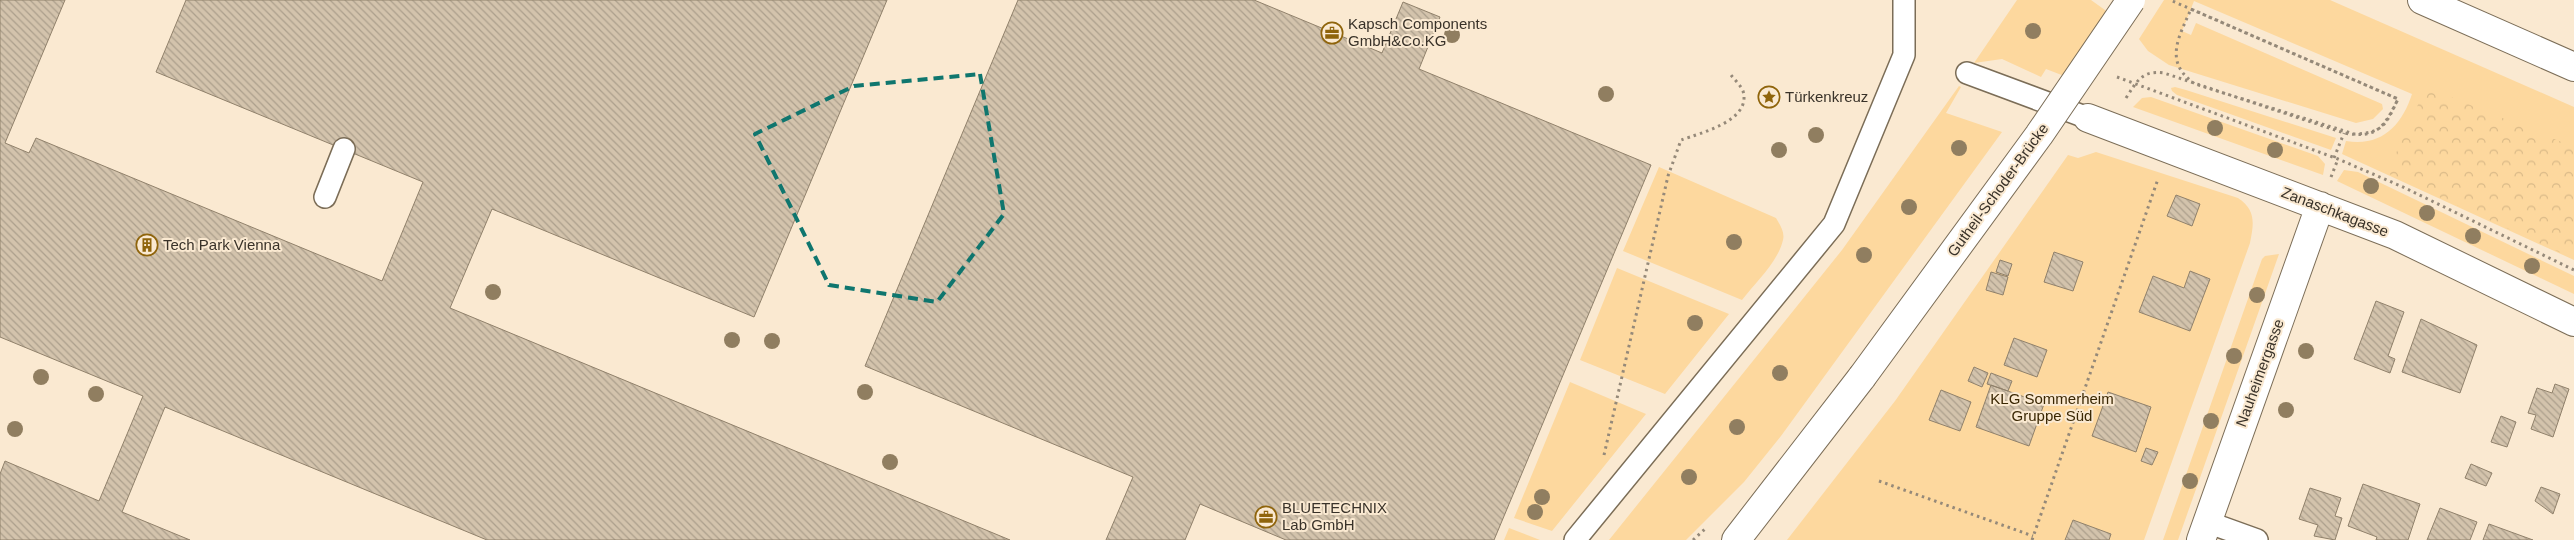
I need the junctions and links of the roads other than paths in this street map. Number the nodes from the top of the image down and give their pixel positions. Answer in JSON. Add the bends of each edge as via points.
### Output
{"nodes":[{"id":1,"x":1904,"y":0,"type":"edge"},
{"id":2,"x":2131,"y":0,"type":"edge"},
{"id":3,"x":2422,"y":0,"type":"edge"},
{"id":4,"x":2574,"y":67,"type":"edge"},
{"id":5,"x":1967,"y":73,"type":"dead end"},
{"id":6,"x":2100,"y":122,"type":"joint"},
{"id":7,"x":344,"y":150,"type":"dead end"},
{"id":8,"x":325,"y":197,"type":"dead end"},
{"id":9,"x":2320,"y":206,"type":"junction"},
{"id":10,"x":2574,"y":322,"type":"edge"},
{"id":11,"x":1786,"y":477,"type":"junction"},
{"id":12,"x":2204,"y":531,"type":"edge"},
{"id":13,"x":1575,"y":540,"type":"edge"},
{"id":14,"x":1719,"y":540,"type":"edge"},
{"id":15,"x":1736,"y":540,"type":"edge"},
{"id":16,"x":2257,"y":540,"type":"edge"}],
"edges":[{"from":1,"to":13,"type":"lane","via":[[1904,55],[1834,224]]},
{"from":2,"to":11,"type":"main road","name":"Gutheil-Schoder-Brücke","bridge":true,"via":[[2039,135]]},
{"from":3,"to":4,"type":"main road"},
{"from":5,"to":6,"type":"lane"},
{"from":6,"to":9,"type":"main road","name":"Zanaschkagasse"},
{"from":7,"to":8,"type":"lane"},
{"from":9,"to":10,"type":"main road","name":"Zanaschkagasse","via":[[2395,235]]},
{"from":9,"to":12,"type":"main road","name":"Nauheimergasse"},
{"from":11,"to":14,"type":"main road"},
{"from":11,"to":15,"type":"main road"},
{"from":12,"to":16,"type":"lane"}]}
